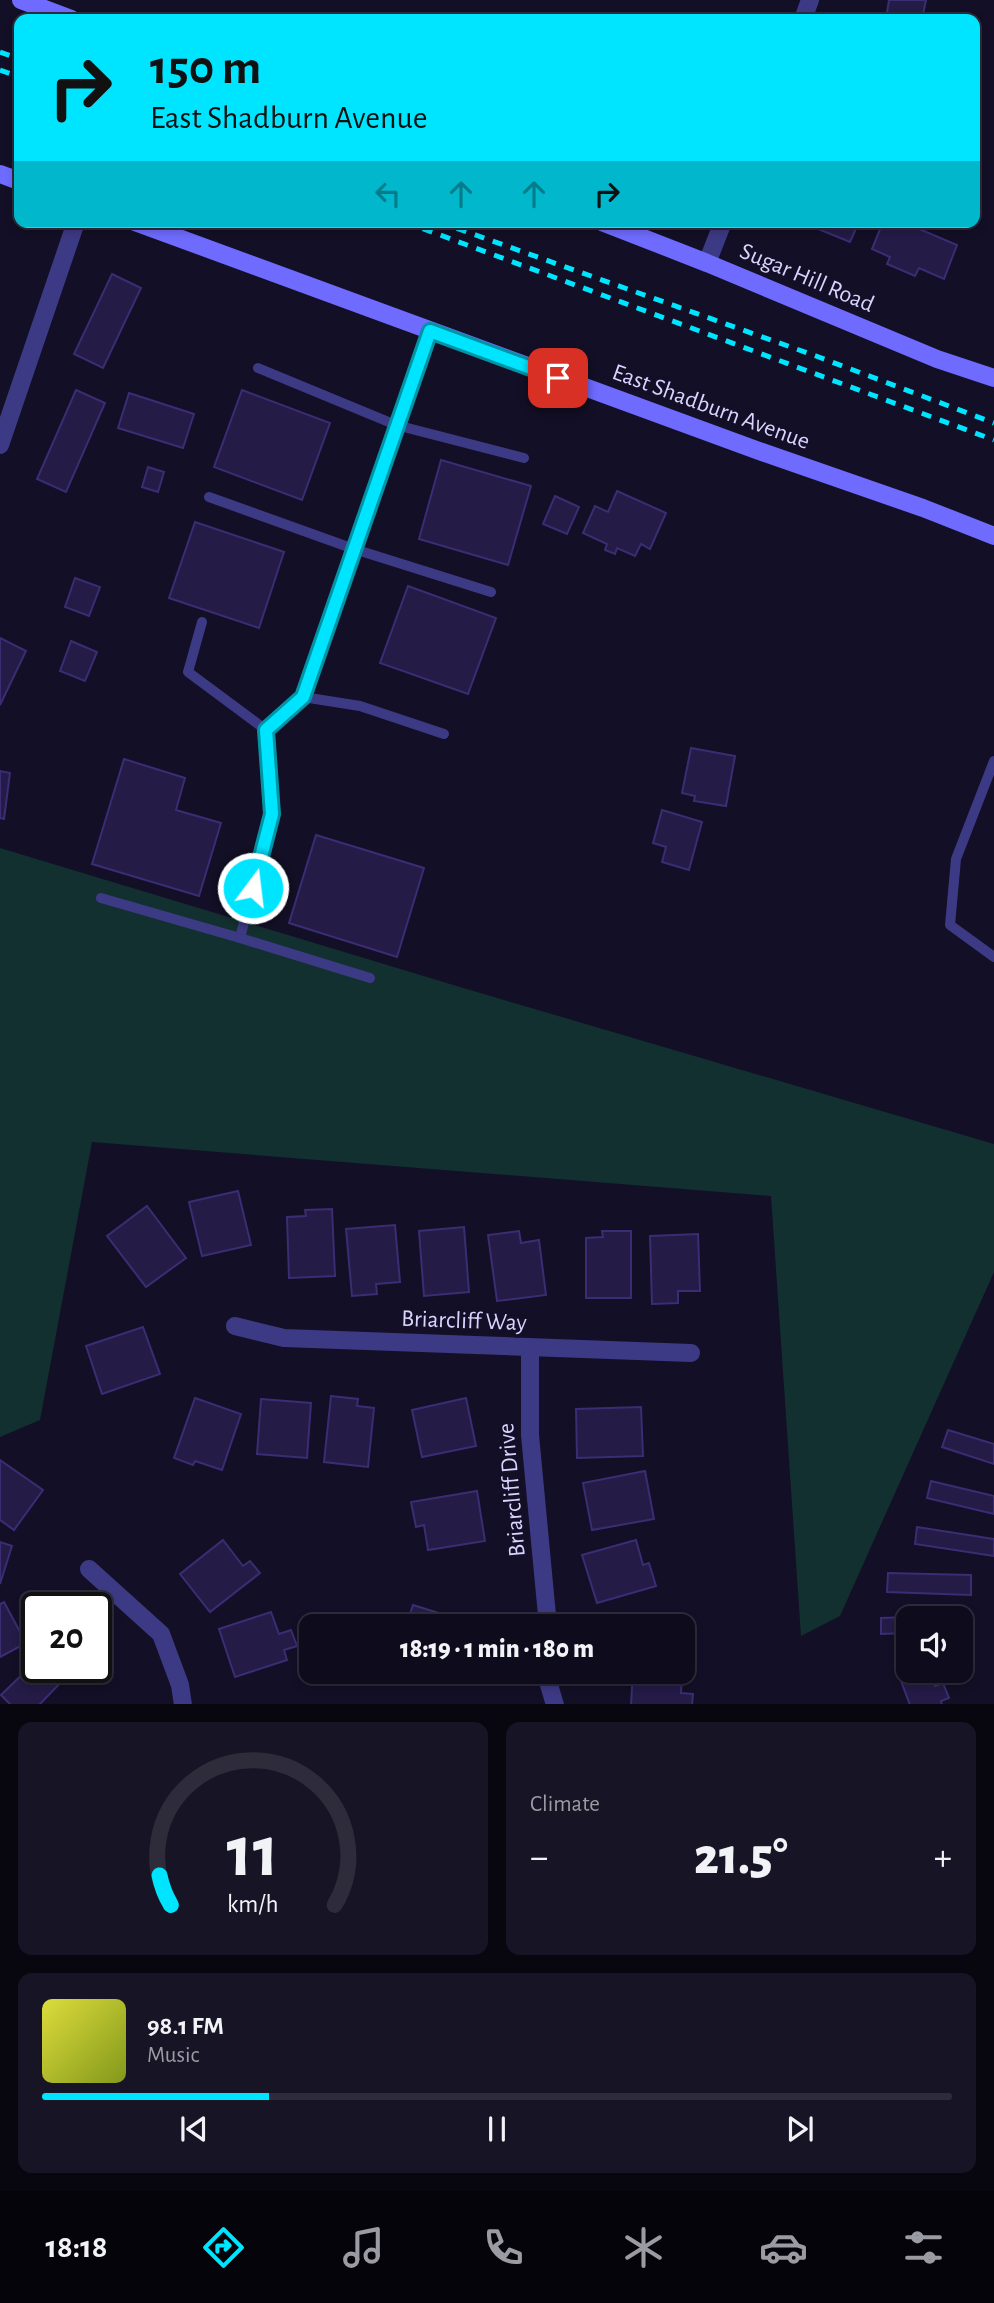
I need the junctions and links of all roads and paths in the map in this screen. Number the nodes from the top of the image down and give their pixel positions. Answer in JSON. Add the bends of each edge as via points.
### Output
{"nodes":[{"id":1,"x":21,"y":0,"type":"edge"},
{"id":2,"x":58,"y":14,"type":"edge"},
{"id":3,"x":74,"y":228,"type":"edge"},
{"id":4,"x":151,"y":228,"type":"edge"},
{"id":5,"x":618,"y":228,"type":"edge"},
{"id":6,"x":721,"y":228,"type":"edge"},
{"id":7,"x":707,"y":262,"type":"junction"},
{"id":8,"x":430,"y":331,"type":"junction"},
{"id":9,"x":258,"y":368,"type":"dead end"},
{"id":10,"x":994,"y":378,"type":"edge"},
{"id":11,"x":396,"y":425,"type":"junction"},
{"id":12,"x":0,"y":444,"type":"edge"},
{"id":13,"x":524,"y":458,"type":"dead end"},
{"id":14,"x":209,"y":497,"type":"dead end"},
{"id":15,"x":994,"y":536,"type":"edge"},
{"id":16,"x":354,"y":549,"type":"junction"},
{"id":17,"x":491,"y":592,"type":"dead end"},
{"id":18,"x":202,"y":622,"type":"dead end"},
{"id":19,"x":303,"y":697,"type":"junction"},
{"id":20,"x":266,"y":730,"type":"junction"},
{"id":21,"x":444,"y":734,"type":"dead end"},
{"id":22,"x":994,"y":761,"type":"edge"},
{"id":23,"x":101,"y":898,"type":"dead end"},
{"id":24,"x":240,"y":938,"type":"junction"},
{"id":25,"x":994,"y":957,"type":"edge"},
{"id":26,"x":370,"y":978,"type":"dead end"},
{"id":27,"x":235,"y":1326,"type":"dead end"},
{"id":28,"x":530,"y":1349,"type":"junction"},
{"id":29,"x":691,"y":1353,"type":"dead end"},
{"id":30,"x":89,"y":1569,"type":"dead end"},
{"id":31,"x":547,"y":1614,"type":"edge"},
{"id":32,"x":549,"y":1684,"type":"edge"},
{"id":33,"x":183,"y":1704,"type":"edge"},
{"id":34,"x":555,"y":1704,"type":"edge"}],
"edges":[{"from":1,"to":2,"type":"street"},
{"from":3,"to":12,"type":"street"},
{"from":4,"to":8,"type":"street","name":"East Shadburn Avenue"},
{"from":5,"to":7,"type":"street","name":"Sugar Hill Road"},
{"from":6,"to":7,"type":"street"},
{"from":7,"to":10,"type":"street","name":"Sugar Hill Road","via":[[937,359]]},
{"from":8,"to":11,"type":"lane"},
{"from":8,"to":15,"type":"street","name":"East Shadburn Avenue"},
{"from":9,"to":11,"type":"lane"},
{"from":11,"to":13,"type":"lane"},
{"from":11,"to":16,"type":"lane"},
{"from":14,"to":16,"type":"lane"},
{"from":16,"to":17,"type":"lane"},
{"from":16,"to":19,"type":"lane"},
{"from":18,"to":20,"type":"lane","via":[[188,672]]},
{"from":19,"to":20,"type":"lane"},
{"from":19,"to":21,"type":"lane","via":[[360,706]]},
{"from":20,"to":24,"type":"lane","via":[[272,814]]},
{"from":22,"to":25,"type":"lane","via":[[956,859],[950,925]]},
{"from":23,"to":24,"type":"lane"},
{"from":24,"to":26,"type":"lane"},
{"from":27,"to":28,"type":"street","name":"Briarcliff Way","via":[[284,1338]]},
{"from":28,"to":29,"type":"street","name":"Briarcliff Way"},
{"from":28,"to":31,"type":"street","name":"Briarcliff Drive","via":[[530,1436]]},
{"from":30,"to":33,"type":"street","via":[[161,1634]]},
{"from":32,"to":34,"type":"street"}]}
